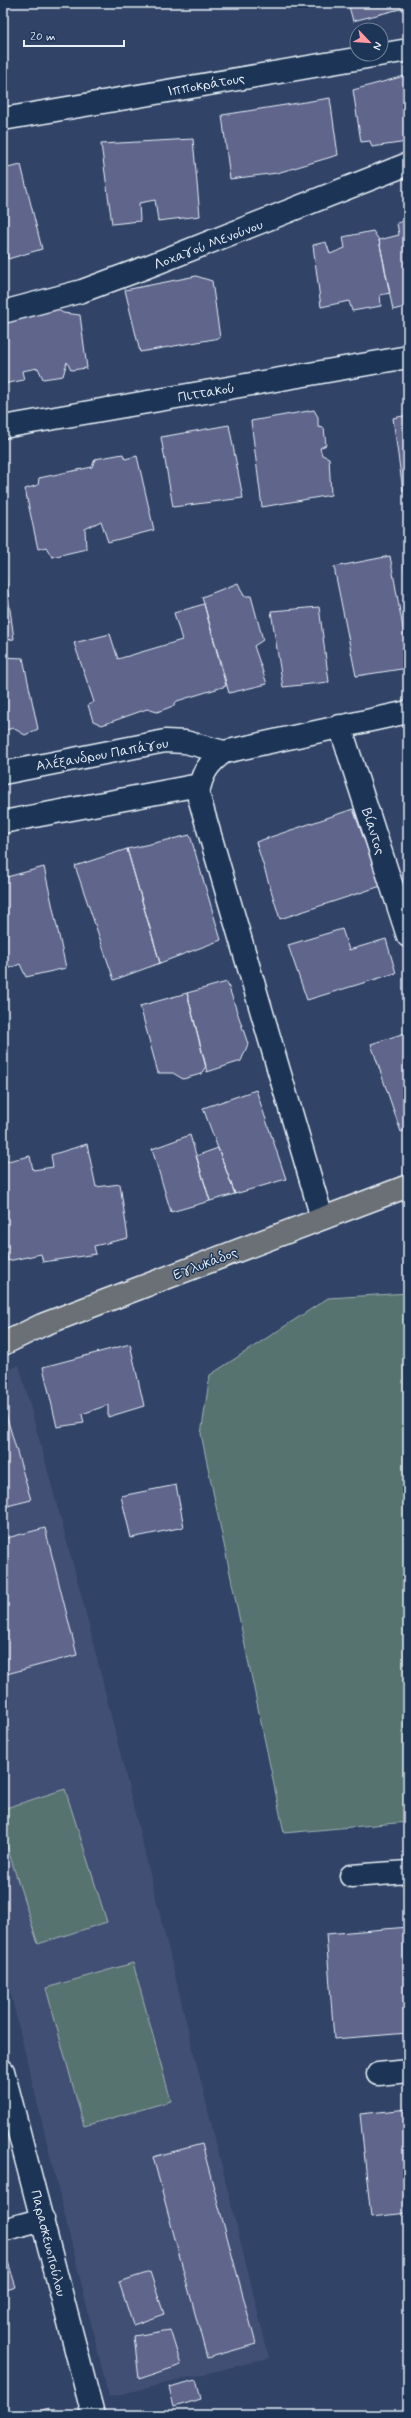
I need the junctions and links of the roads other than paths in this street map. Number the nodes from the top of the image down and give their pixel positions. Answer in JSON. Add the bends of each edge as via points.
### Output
{"nodes":[{"id":1,"x":408,"y":50,"type":"edge"},
{"id":2,"x":3,"y":119,"type":"edge"},
{"id":3,"x":408,"y":164,"type":"edge"},
{"id":4,"x":3,"y":312,"type":"edge"},
{"id":5,"x":408,"y":357,"type":"edge"},
{"id":6,"x":3,"y":426,"type":"edge"},
{"id":7,"x":408,"y":712,"type":"edge"},
{"id":8,"x":340,"y":726,"type":"junction"},
{"id":9,"x":224,"y":752,"type":"junction"},
{"id":10,"x":3,"y":773,"type":"edge"},
{"id":11,"x":199,"y":789,"type":"junction"},
{"id":12,"x":3,"y":822,"type":"edge"},
{"id":13,"x":408,"y":936,"type":"edge"},
{"id":14,"x":408,"y":1186,"type":"edge"},
{"id":15,"x":322,"y":1218,"type":"junction"},
{"id":16,"x":3,"y":1344,"type":"edge"},
{"id":17,"x":408,"y":1872,"type":"edge"},
{"id":18,"x":351,"y":1876,"type":"dead end"},
{"id":19,"x":3,"y":2071,"type":"edge"},
{"id":20,"x":408,"y":2071,"type":"edge"},
{"id":21,"x":378,"y":2074,"type":"dead end"},
{"id":22,"x":43,"y":2219,"type":"junction"},
{"id":23,"x":3,"y":2230,"type":"edge"},
{"id":24,"x":93,"y":2415,"type":"edge"}],
"edges":[{"from":1,"to":2,"type":"street","name":"Ιπποκράτους"},
{"from":3,"to":4,"type":"street","name":"Λοχαγού Μενούνου","via":[[235,234],[130,273],[75,293]]},
{"from":5,"to":6,"type":"street","name":"Πιττακού"},
{"from":7,"to":8,"type":"street","name":"Αλέξανδρου Παπάγου"},
{"from":8,"to":9,"type":"street","name":"Αλέξανδρου Παπάγου"},
{"from":8,"to":13,"type":"street","name":"Βίαντος"},
{"from":9,"to":10,"type":"street","name":"Αλέξανδρου Παπάγου","via":[[185,742],[165,741]]},
{"from":9,"to":11,"type":"street","name":"Αλέξανδρου Παπάγου","via":[[208,766]]},
{"from":11,"to":12,"type":"street"},
{"from":11,"to":15,"type":"street"},
{"from":14,"to":15,"type":"main road","name":"Εγλυκάδος"},
{"from":15,"to":16,"type":"main road","name":"Εγλυκάδος","via":[[42,1325]]},
{"from":17,"to":18,"type":"street"},
{"from":19,"to":22,"type":"street","name":"Παρασκευοπούλου"},
{"from":20,"to":21,"type":"street"},
{"from":22,"to":23,"type":"street"},
{"from":22,"to":24,"type":"street","name":"Παρασκευοπούλου"}]}
